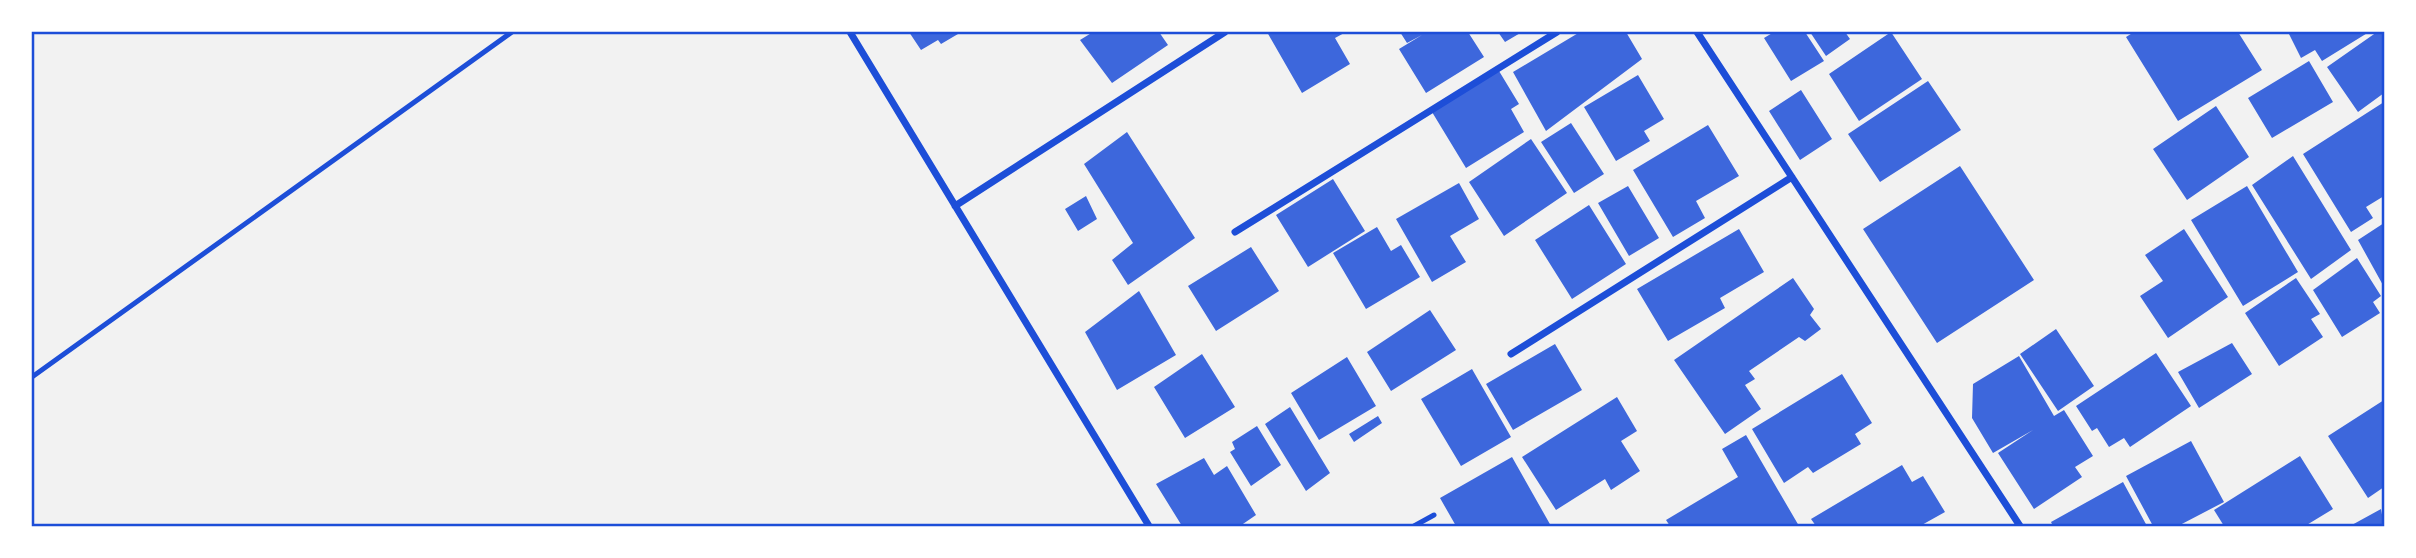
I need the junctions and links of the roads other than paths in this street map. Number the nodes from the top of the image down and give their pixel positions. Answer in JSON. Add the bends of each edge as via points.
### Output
{"nodes":[{"id":1,"x":512,"y":32,"type":"edge"},
{"id":2,"x":850,"y":32,"type":"edge"},
{"id":3,"x":1225,"y":32,"type":"edge"},
{"id":4,"x":1557,"y":32,"type":"edge"},
{"id":5,"x":1697,"y":32,"type":"edge"},
{"id":6,"x":1792,"y":177,"type":"junction"},
{"id":7,"x":955,"y":206,"type":"junction"},
{"id":8,"x":1235,"y":232,"type":"dead end"},
{"id":9,"x":1511,"y":354,"type":"dead end"},
{"id":10,"x":32,"y":377,"type":"edge"},
{"id":11,"x":1434,"y":515,"type":"dead end"},
{"id":12,"x":1149,"y":527,"type":"edge"},
{"id":13,"x":1414,"y":527,"type":"edge"},
{"id":14,"x":2020,"y":527,"type":"edge"}],
"edges":[{"from":1,"to":10,"type":"lane"},
{"from":2,"to":7,"type":"street"},
{"from":3,"to":7,"type":"street"},
{"from":4,"to":8,"type":"street"},
{"from":5,"to":6,"type":"street"},
{"from":6,"to":9,"type":"street"},
{"from":6,"to":14,"type":"street"},
{"from":7,"to":12,"type":"street"},
{"from":11,"to":13,"type":"lane"}]}
